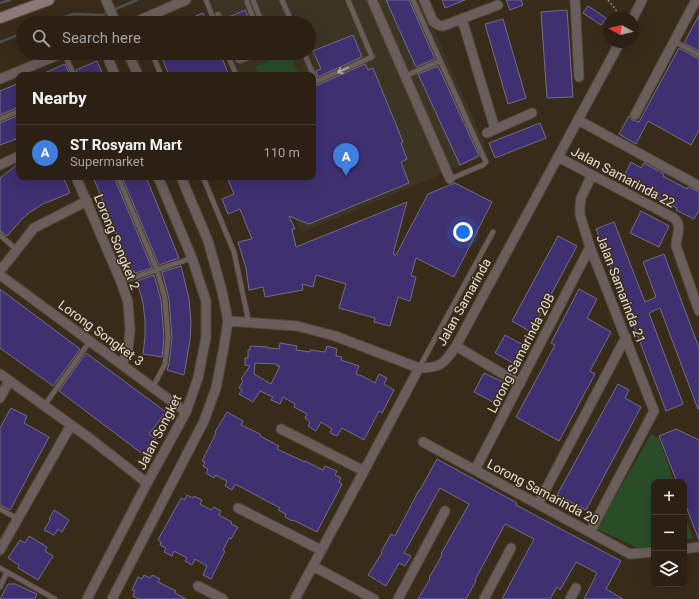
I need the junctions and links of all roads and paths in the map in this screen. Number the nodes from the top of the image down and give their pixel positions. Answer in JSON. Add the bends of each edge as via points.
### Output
{"nodes":[{"id":1,"x":186,"y":0,"type":"edge"},
{"id":2,"x":206,"y":0,"type":"edge"},
{"id":3,"x":253,"y":0,"type":"edge"},
{"id":4,"x":282,"y":0,"type":"edge"},
{"id":5,"x":348,"y":0,"type":"edge"},
{"id":6,"x":372,"y":0,"type":"edge"},
{"id":7,"x":413,"y":0,"type":"edge"},
{"id":8,"x":424,"y":0,"type":"edge"},
{"id":9,"x":575,"y":0,"type":"edge"},
{"id":10,"x":608,"y":0,"type":"edge"},
{"id":11,"x":642,"y":0,"type":"edge"},
{"id":12,"x":696,"y":0,"type":"edge"},
{"id":13,"x":45,"y":1,"type":"edge"},
{"id":14,"x":107,"y":2,"type":"edge"},
{"id":15,"x":247,"y":2,"type":"dead end"},
{"id":16,"x":498,"y":5,"type":"dead end"},
{"id":17,"x":616,"y":12,"type":"edge"},
{"id":18,"x":636,"y":12,"type":"edge"},
{"id":19,"x":113,"y":16,"type":"edge"},
{"id":20,"x":150,"y":16,"type":"edge"},
{"id":21,"x":212,"y":16,"type":"edge"},
{"id":22,"x":253,"y":16,"type":"edge"},
{"id":23,"x":259,"y":16,"type":"edge"},
{"id":24,"x":289,"y":16,"type":"edge"},
{"id":25,"x":0,"y":18,"type":"edge"},
{"id":26,"x":462,"y":19,"type":"junction"},
{"id":27,"x":674,"y":41,"type":"junction"},
{"id":28,"x":617,"y":48,"type":"edge"},
{"id":29,"x":699,"y":55,"type":"edge"},
{"id":30,"x":52,"y":60,"type":"edge"},
{"id":31,"x":67,"y":60,"type":"edge"},
{"id":32,"x":109,"y":60,"type":"edge"},
{"id":33,"x":131,"y":60,"type":"edge"},
{"id":34,"x":155,"y":60,"type":"edge"},
{"id":35,"x":231,"y":60,"type":"edge"},
{"id":36,"x":306,"y":60,"type":"edge"},
{"id":37,"x":440,"y":61,"type":"junction"},
{"id":38,"x":34,"y":71,"type":"edge"},
{"id":39,"x":73,"y":72,"type":"edge"},
{"id":40,"x":115,"y":72,"type":"edge"},
{"id":41,"x":137,"y":72,"type":"edge"},
{"id":42,"x":161,"y":72,"type":"edge"},
{"id":43,"x":235,"y":72,"type":"edge"},
{"id":44,"x":311,"y":72,"type":"edge"},
{"id":45,"x":16,"y":75,"type":"edge"},
{"id":46,"x":405,"y":76,"type":"junction"},
{"id":47,"x":579,"y":77,"type":"dead end"},
{"id":48,"x":0,"y":79,"type":"edge"},
{"id":49,"x":316,"y":81,"type":"edge"},
{"id":50,"x":16,"y":112,"type":"edge"},
{"id":51,"x":532,"y":112,"type":"dead end"},
{"id":52,"x":635,"y":115,"type":"dead end"},
{"id":53,"x":0,"y":119,"type":"edge"},
{"id":54,"x":582,"y":123,"type":"junction"},
{"id":55,"x":16,"y":157,"type":"edge"},
{"id":56,"x":558,"y":157,"type":"junction"},
{"id":57,"x":0,"y":165,"type":"edge"},
{"id":58,"x":592,"y":175,"type":"junction"},
{"id":59,"x":450,"y":179,"type":"joint"},
{"id":60,"x":77,"y":180,"type":"edge"},
{"id":61,"x":119,"y":180,"type":"edge"},
{"id":62,"x":159,"y":180,"type":"edge"},
{"id":63,"x":182,"y":180,"type":"edge"},
{"id":64,"x":204,"y":180,"type":"edge"},
{"id":65,"x":699,"y":186,"type":"edge"},
{"id":66,"x":87,"y":201,"type":"junction"},
{"id":67,"x":493,"y":232,"type":"dead end"},
{"id":68,"x":0,"y":235,"type":"edge"},
{"id":69,"x":590,"y":247,"type":"junction"},
{"id":70,"x":17,"y":250,"type":"junction"},
{"id":71,"x":192,"y":258,"type":"junction"},
{"id":72,"x":157,"y":270,"type":"junction"},
{"id":73,"x":0,"y":271,"type":"edge"},
{"id":74,"x":0,"y":275,"type":"edge"},
{"id":75,"x":121,"y":282,"type":"junction"},
{"id":76,"x":699,"y":311,"type":"edge"},
{"id":77,"x":228,"y":321,"type":"junction"},
{"id":78,"x":249,"y":322,"type":"junction"},
{"id":79,"x":626,"y":337,"type":"junction"},
{"id":80,"x":90,"y":341,"type":"junction"},
{"id":81,"x":456,"y":346,"type":"junction"},
{"id":82,"x":122,"y":364,"type":"junction"},
{"id":83,"x":419,"y":368,"type":"junction"},
{"id":84,"x":0,"y":374,"type":"edge"},
{"id":85,"x":9,"y":381,"type":"junction"},
{"id":86,"x":520,"y":384,"type":"junction"},
{"id":87,"x":153,"y":387,"type":"junction"},
{"id":88,"x":0,"y":398,"type":"edge"},
{"id":89,"x":44,"y":406,"type":"junction"},
{"id":90,"x":186,"y":412,"type":"junction"},
{"id":91,"x":71,"y":425,"type":"junction"},
{"id":92,"x":282,"y":428,"type":"dead end"},
{"id":93,"x":423,"y":442,"type":"dead end"},
{"id":94,"x":475,"y":470,"type":"junction"},
{"id":95,"x":364,"y":471,"type":"junction"},
{"id":96,"x":147,"y":483,"type":"junction"},
{"id":97,"x":538,"y":504,"type":"junction"},
{"id":98,"x":238,"y":508,"type":"dead end"},
{"id":99,"x":0,"y":509,"type":"edge"},
{"id":100,"x":446,"y":511,"type":"dead end"},
{"id":101,"x":18,"y":518,"type":"junction"},
{"id":102,"x":590,"y":532,"type":"junction"},
{"id":103,"x":698,"y":547,"type":"dead end"},
{"id":104,"x":511,"y":548,"type":"dead end"},
{"id":105,"x":687,"y":549,"type":"edge"},
{"id":106,"x":0,"y":550,"type":"edge"},
{"id":107,"x":321,"y":550,"type":"junction"},
{"id":108,"x":651,"y":552,"type":"edge"},
{"id":109,"x":313,"y":566,"type":"junction"},
{"id":110,"x":0,"y":568,"type":"edge"},
{"id":111,"x":8,"y":572,"type":"junction"},
{"id":112,"x":198,"y":586,"type":"dead end"},
{"id":113,"x":0,"y":587,"type":"edge"},
{"id":114,"x":576,"y":588,"type":"dead end"},
{"id":115,"x":55,"y":599,"type":"edge"},
{"id":116,"x":87,"y":599,"type":"edge"},
{"id":117,"x":112,"y":599,"type":"edge"},
{"id":118,"x":223,"y":599,"type":"edge"},
{"id":119,"x":295,"y":599,"type":"edge"},
{"id":120,"x":374,"y":599,"type":"edge"},
{"id":121,"x":398,"y":599,"type":"edge"},
{"id":122,"x":484,"y":599,"type":"edge"},
{"id":123,"x":570,"y":599,"type":"edge"}],
"edges":[{"from":1,"to":20,"type":"street"},
{"from":2,"to":21,"type":"lane"},
{"from":3,"to":23,"type":"lane"},
{"from":4,"to":24,"type":"lane"},
{"from":5,"to":49,"type":"lane","one_way":true,"via":[[372,57]]},
{"from":6,"to":46,"type":"street"},
{"from":7,"to":37,"type":"lane"},
{"from":8,"to":26,"type":"street","via":[[433,21],[438,25],[443,26]]},
{"from":9,"to":47,"type":"street"},
{"from":10,"to":17,"type":"path"},
{"from":11,"to":18,"type":"street"},
{"from":12,"to":27,"type":"street"},
{"from":13,"to":25,"type":"main road"},
{"from":14,"to":19,"type":"street"},
{"from":15,"to":22,"type":"lane"},
{"from":16,"to":26,"type":"street"},
{"from":26,"to":51,"type":"street","via":[[491,131]]},
{"from":27,"to":29,"type":"lane"},
{"from":27,"to":52,"type":"street"},
{"from":28,"to":54,"type":"street","name":"Jalan Samarinda"},
{"from":30,"to":38,"type":"street"},
{"from":31,"to":39,"type":"lane"},
{"from":32,"to":40,"type":"street"},
{"from":33,"to":41,"type":"street"},
{"from":34,"to":42,"type":"lane"},
{"from":35,"to":43,"type":"lane"},
{"from":36,"to":44,"type":"lane"},
{"from":37,"to":46,"type":"lane"},
{"from":37,"to":59,"type":"lane","via":[[486,162]]},
{"from":45,"to":48,"type":"street"},
{"from":46,"to":59,"type":"street"},
{"from":50,"to":53,"type":"lane"},
{"from":54,"to":56,"type":"street","name":"Jalan Samarinda"},
{"from":54,"to":65,"type":"street"},
{"from":55,"to":57,"type":"street"},
{"from":56,"to":58,"type":"street","name":"Jalan Samarinda 22"},
{"from":56,"to":81,"type":"street","name":"Jalan Samarinda"},
{"from":58,"to":69,"type":"street","name":"Jalan Samarinda 21","via":[[580,206],[580,215]]},
{"from":58,"to":76,"type":"street","name":"Jalan Samarinda 22","via":[[677,221],[679,228],[676,246]]},
{"from":60,"to":66,"type":"street","name":"Lorong Songket 2"},
{"from":61,"to":72,"type":"lane"},
{"from":62,"to":71,"type":"street","name":"Jalan Songket"},
{"from":63,"to":77,"type":"street","via":[[208,241]]},
{"from":64,"to":78,"type":"lane","via":[[234,252]]},
{"from":66,"to":70,"type":"street","via":[[34,228]]},
{"from":66,"to":75,"type":"street","name":"Lorong Songket 2"},
{"from":67,"to":83,"type":"lane"},
{"from":68,"to":70,"type":"lane"},
{"from":69,"to":79,"type":"street","name":"Jalan Samarinda 21"},
{"from":69,"to":86,"type":"street","name":"Lorong Samarinda 20B"},
{"from":70,"to":73,"type":"street"},
{"from":71,"to":72,"type":"lane"},
{"from":71,"to":90,"type":"street","name":"Jalan Songket","via":[[206,301],[206,337],[198,378]]},
{"from":72,"to":75,"type":"lane"},
{"from":72,"to":87,"type":"lane","via":[[165,299],[168,338],[165,364]]},
{"from":74,"to":80,"type":"street","name":"Lorong Songket 3"},
{"from":75,"to":82,"type":"street","name":"Lorong Songket 2","via":[[128,302],[130,330],[128,350]]},
{"from":77,"to":78,"type":"street"},
{"from":77,"to":117,"type":"street","via":[[216,388],[204,421]]},
{"from":78,"to":83,"type":"street","via":[[297,326],[335,336]]},
{"from":79,"to":97,"type":"street"},
{"from":79,"to":102,"type":"street","name":"Jalan Samarinda 21","via":[[654,412]]},
{"from":80,"to":82,"type":"street","name":"Lorong Songket 3"},
{"from":80,"to":89,"type":"lane"},
{"from":81,"to":83,"type":"street","name":"Jalan Samarinda","via":[[441,365]]},
{"from":81,"to":86,"type":"street"},
{"from":82,"to":87,"type":"street","name":"Lorong Songket 3"},
{"from":83,"to":95,"type":"street"},
{"from":84,"to":85,"type":"street"},
{"from":85,"to":88,"type":"street"},
{"from":85,"to":89,"type":"street"},
{"from":86,"to":94,"type":"street","name":"Lorong Samarinda 20B"},
{"from":87,"to":90,"type":"street","name":"Lorong Songket 3"},
{"from":89,"to":91,"type":"street"},
{"from":90,"to":96,"type":"street","name":"Jalan Songket"},
{"from":91,"to":96,"type":"street"},
{"from":91,"to":101,"type":"street"},
{"from":92,"to":95,"type":"street"},
{"from":93,"to":94,"type":"street","name":"Lorong Samarinda 20"},
{"from":94,"to":97,"type":"street","name":"Lorong Samarinda 20"},
{"from":95,"to":107,"type":"street"},
{"from":96,"to":116,"type":"street","name":"Jalan Songket"},
{"from":97,"to":102,"type":"street","name":"Lorong Samarinda 20"},
{"from":98,"to":107,"type":"street"},
{"from":99,"to":101,"type":"lane"},
{"from":100,"to":121,"type":"street"},
{"from":101,"to":106,"type":"street"},
{"from":102,"to":108,"type":"street","name":"Lorong Samarinda 20","via":[[630,554]]},
{"from":103,"to":105,"type":"street"},
{"from":104,"to":122,"type":"street"},
{"from":107,"to":109,"type":"street"},
{"from":109,"to":119,"type":"street"},
{"from":109,"to":120,"type":"street"},
{"from":110,"to":111,"type":"lane"},
{"from":111,"to":113,"type":"lane"},
{"from":111,"to":115,"type":"lane"},
{"from":112,"to":118,"type":"street"},
{"from":114,"to":123,"type":"street"}]}
